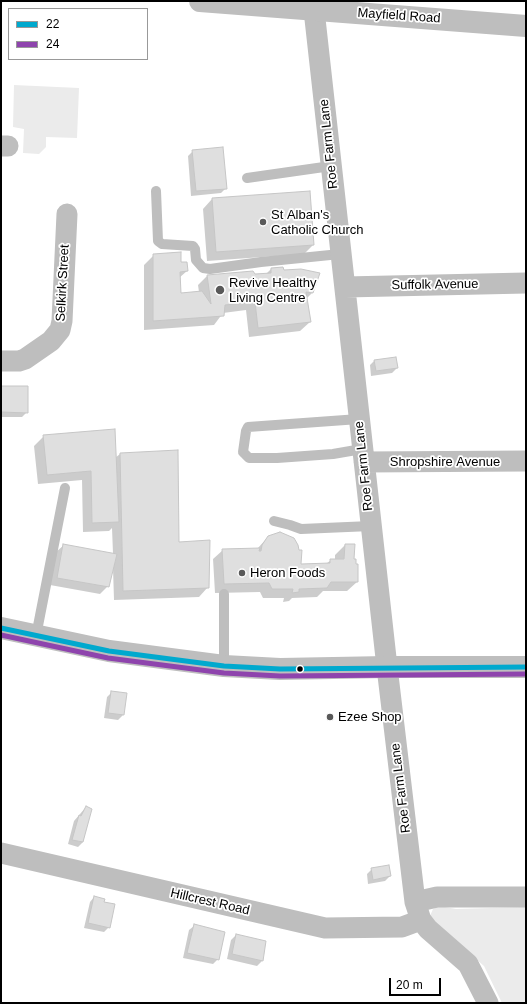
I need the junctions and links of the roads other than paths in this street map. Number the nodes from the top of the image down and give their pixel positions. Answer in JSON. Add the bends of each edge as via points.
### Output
{"nodes":[{"id":1,"x":200,"y":1,"type":"edge"},
{"id":2,"x":325,"y":7,"type":"edge"},
{"id":3,"x":375,"y":8,"type":"edge"},
{"id":4,"x":526,"y":26,"type":"edge"},
{"id":5,"x":331,"y":166,"type":"junction"},
{"id":6,"x":247,"y":178,"type":"dead end"},
{"id":7,"x":156,"y":191,"type":"dead end"},
{"id":8,"x":67,"y":214,"type":"dead end"},
{"id":9,"x":340,"y":254,"type":"junction"},
{"id":10,"x":526,"y":283,"type":"edge"},
{"id":11,"x":344,"y":287,"type":"junction"},
{"id":12,"x":1,"y":361,"type":"edge"},
{"id":13,"x":359,"y":419,"type":"junction"},
{"id":14,"x":363,"y":456,"type":"junction"},
{"id":15,"x":526,"y":461,"type":"edge"},
{"id":16,"x":65,"y":488,"type":"dead end"},
{"id":17,"x":274,"y":521,"type":"dead end"},
{"id":18,"x":371,"y":526,"type":"junction"},
{"id":19,"x":224,"y":594,"type":"dead end"},
{"id":20,"x":1,"y":628,"type":"edge"},
{"id":21,"x":36,"y":636,"type":"junction"},
{"id":22,"x":224,"y":666,"type":"junction"},
{"id":23,"x":387,"y":667,"type":"junction"},
{"id":24,"x":526,"y":667,"type":"edge"},
{"id":25,"x":1,"y":853,"type":"edge"},
{"id":26,"x":526,"y":897,"type":"edge"},
{"id":27,"x":418,"y":911,"type":"junction"},
{"id":28,"x":488,"y":1003,"type":"edge"}],
"edges":[{"from":1,"to":2,"type":"street","name":"Mayfield Road"},
{"from":2,"to":3,"type":"street","name":"Mayfield Road"},
{"from":2,"to":5,"type":"street","name":"Roe Farm Lane"},
{"from":3,"to":4,"type":"street","name":"Mayfield Road"},
{"from":5,"to":6,"type":"lane"},
{"from":5,"to":9,"type":"street","name":"Roe Farm Lane"},
{"from":7,"to":9,"type":"lane","via":[[158,241],[162,244],[192,246],[195,249],[196,260],[203,268]]},
{"from":8,"to":12,"type":"street","name":"Selkirk Street","via":[[60,330],[51,341],[25,359]]},
{"from":9,"to":11,"type":"street","name":"Roe Farm Lane"},
{"from":10,"to":11,"type":"street","name":"Suffolk Avenue"},
{"from":11,"to":13,"type":"street","name":"Roe Farm Lane"},
{"from":13,"to":14,"type":"street","name":"Roe Farm Lane"},
{"from":13,"to":14,"type":"lane","via":[[248,427],[243,452],[249,458],[333,454]]},
{"from":14,"to":15,"type":"street","name":"Shropshire Avenue"},
{"from":14,"to":18,"type":"street","name":"Roe Farm Lane"},
{"from":16,"to":21,"type":"lane"},
{"from":17,"to":18,"type":"lane","via":[[301,530]]},
{"from":18,"to":23,"type":"street","name":"Roe Farm Lane"},
{"from":19,"to":22,"type":"lane"},
{"from":20,"to":21,"type":"street"},
{"from":21,"to":22,"type":"street","via":[[109,651]]},
{"from":22,"to":23,"type":"street","via":[[280,669]]},
{"from":23,"to":24,"type":"street"},
{"from":23,"to":27,"type":"street","name":"Roe Farm Lane"},
{"from":25,"to":27,"type":"street","name":"Hillcrest Road","via":[[325,928],[402,927]]},
{"from":26,"to":27,"type":"street","name":"Hillcrest Road","via":[[436,897]]},
{"from":27,"to":28,"type":"street","via":[[428,929],[468,964]]}]}
